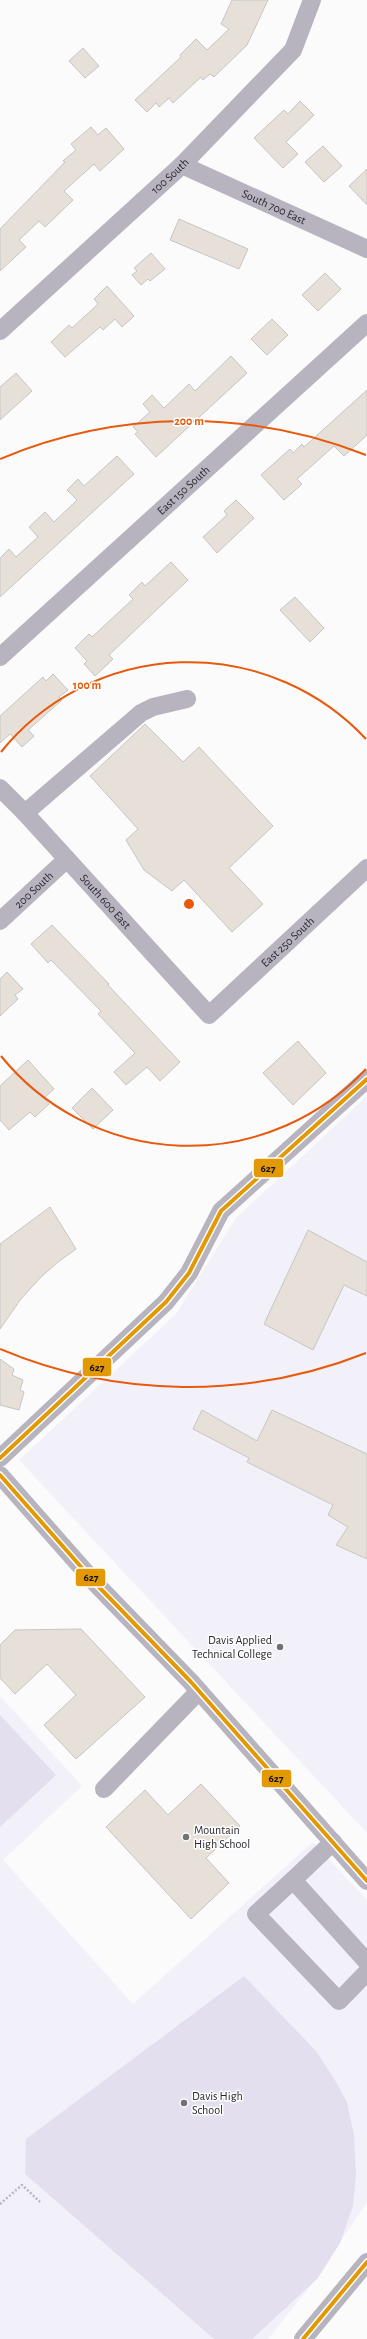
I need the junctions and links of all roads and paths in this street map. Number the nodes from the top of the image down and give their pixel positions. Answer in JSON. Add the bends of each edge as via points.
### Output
{"nodes":[{"id":1,"x":312,"y":0,"type":"edge"},
{"id":2,"x":182,"y":165,"type":"junction"},
{"id":3,"x":367,"y":249,"type":"edge"},
{"id":4,"x":367,"y":323,"type":"edge"},
{"id":5,"x":0,"y":331,"type":"edge"},
{"id":6,"x":0,"y":657,"type":"edge"},
{"id":7,"x":187,"y":699,"type":"dead end"},
{"id":8,"x":0,"y":788,"type":"edge"},
{"id":9,"x":25,"y":813,"type":"junction"},
{"id":10,"x":67,"y":859,"type":"junction"},
{"id":11,"x":367,"y":868,"type":"edge"},
{"id":12,"x":0,"y":921,"type":"edge"},
{"id":13,"x":209,"y":1015,"type":"joint"},
{"id":14,"x":367,"y":1079,"type":"edge"},
{"id":15,"x":0,"y":1458,"type":"edge"},
{"id":16,"x":2,"y":1482,"type":"edge"},
{"id":17,"x":199,"y":1691,"type":"junction"},
{"id":18,"x":104,"y":1790,"type":"dead end"},
{"id":19,"x":333,"y":1842,"type":"junction"},
{"id":20,"x":293,"y":1880,"type":"junction"},
{"id":21,"x":367,"y":1881,"type":"edge"},
{"id":22,"x":367,"y":1962,"type":"edge"},
{"id":23,"x":367,"y":1972,"type":"edge"},
{"id":24,"x":40,"y":2202,"type":"dead end"},
{"id":25,"x":0,"y":2204,"type":"edge"},
{"id":26,"x":367,"y":2262,"type":"edge"},
{"id":27,"x":303,"y":2339,"type":"edge"}],
"edges":[{"from":1,"to":2,"type":"street","name":"100 South","via":[[293,50]]},
{"from":2,"to":3,"type":"street","name":"South 700 East"},
{"from":2,"to":5,"type":"street","name":"100 South"},
{"from":4,"to":6,"type":"street","name":"East 150 South"},
{"from":7,"to":9,"type":"street","via":[[153,707],[141,713]]},
{"from":8,"to":9,"type":"street","name":"South 600 East"},
{"from":9,"to":10,"type":"street","name":"South 600 East"},
{"from":10,"to":12,"type":"street","name":"200 South"},
{"from":10,"to":13,"type":"street","name":"South 600 East"},
{"from":11,"to":13,"type":"street","name":"East 250 South"},
{"from":14,"to":15,"type":"street","via":[[221,1211],[189,1273],[166,1302]]},
{"from":16,"to":17,"type":"street"},
{"from":17,"to":18,"type":"street"},
{"from":17,"to":19,"type":"street"},
{"from":19,"to":20,"type":"street"},
{"from":19,"to":21,"type":"street"},
{"from":20,"to":22,"type":"street"},
{"from":20,"to":23,"type":"street","via":[[256,1914],[339,2001]]},
{"from":24,"to":25,"type":"path","via":[[22,2185]]},
{"from":26,"to":27,"type":"street"}]}
